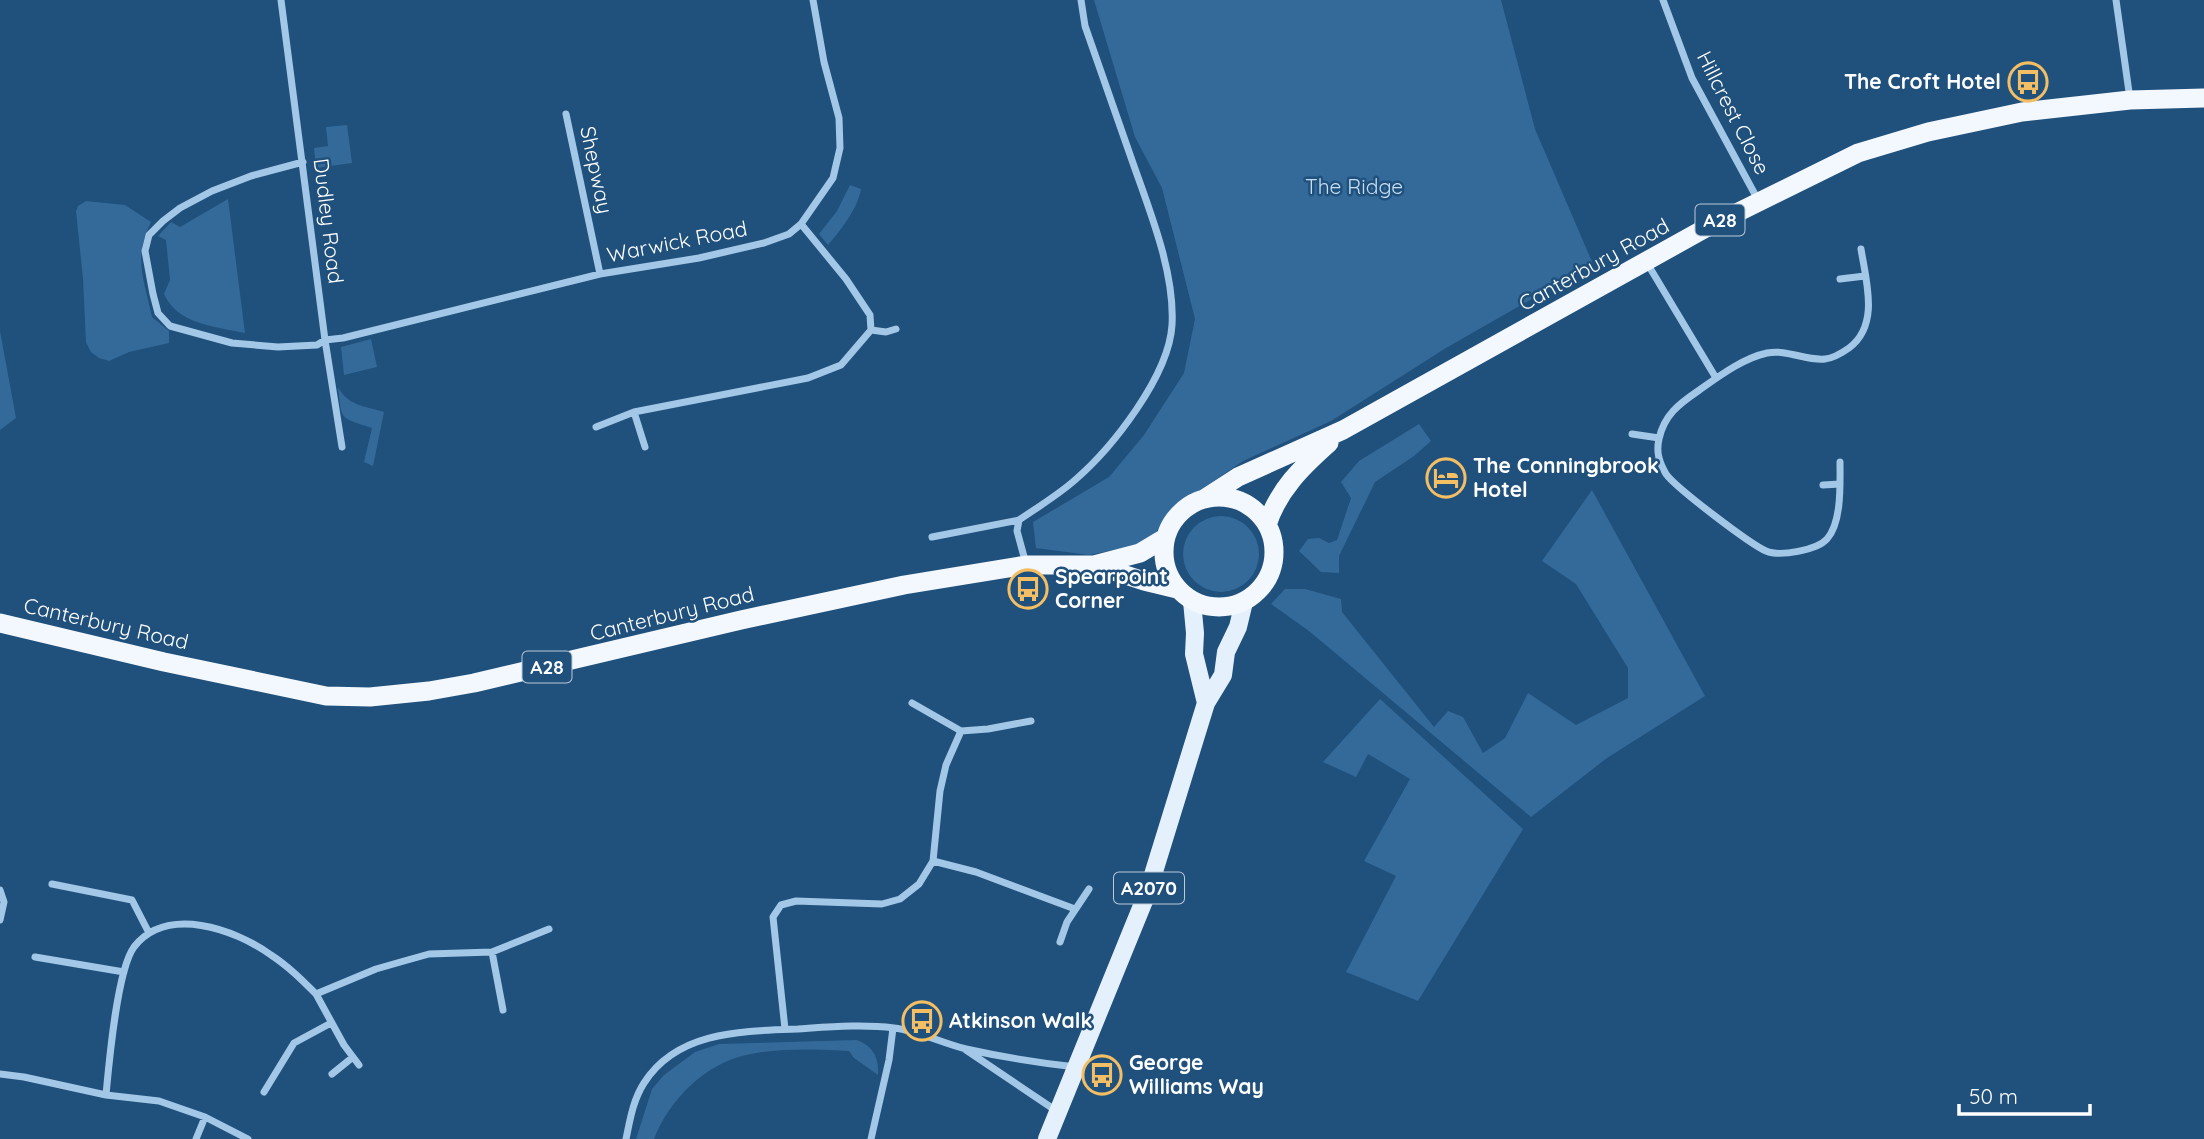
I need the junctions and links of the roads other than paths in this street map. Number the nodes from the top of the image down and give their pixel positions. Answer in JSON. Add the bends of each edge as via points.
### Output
{"nodes":[{"id":1,"x":281,"y":0,"type":"edge"},
{"id":2,"x":813,"y":0,"type":"edge"},
{"id":3,"x":1081,"y":0,"type":"edge"},
{"id":4,"x":1663,"y":0,"type":"edge"},
{"id":5,"x":2116,"y":0,"type":"edge"},
{"id":6,"x":2204,"y":98,"type":"edge"},
{"id":7,"x":2130,"y":100,"type":"junction"},
{"id":8,"x":566,"y":114,"type":"dead end"},
{"id":9,"x":303,"y":162,"type":"junction"},
{"id":10,"x":1758,"y":201,"type":"junction"},
{"id":11,"x":801,"y":224,"type":"junction"},
{"id":12,"x":1861,"y":249,"type":"dead end"},
{"id":13,"x":1646,"y":262,"type":"junction"},
{"id":14,"x":600,"y":274,"type":"junction"},
{"id":15,"x":1865,"y":276,"type":"junction"},
{"id":16,"x":1840,"y":279,"type":"dead end"},
{"id":17,"x":896,"y":329,"type":"dead end"},
{"id":18,"x":871,"y":330,"type":"junction"},
{"id":19,"x":325,"y":340,"type":"junction"},
{"id":20,"x":1716,"y":378,"type":"junction"},
{"id":21,"x":634,"y":412,"type":"junction"},
{"id":22,"x":596,"y":427,"type":"dead end"},
{"id":23,"x":1343,"y":430,"type":"junction"},
{"id":24,"x":1632,"y":434,"type":"dead end"},
{"id":25,"x":1659,"y":438,"type":"junction"},
{"id":26,"x":342,"y":447,"type":"dead end"},
{"id":27,"x":645,"y":447,"type":"dead end"},
{"id":28,"x":1840,"y":462,"type":"dead end"},
{"id":29,"x":1840,"y":484,"type":"junction"},
{"id":30,"x":1823,"y":485,"type":"dead end"},
{"id":31,"x":1204,"y":499,"type":"junction"},
{"id":32,"x":1019,"y":520,"type":"junction"},
{"id":33,"x":1267,"y":525,"type":"junction"},
{"id":34,"x":932,"y":537,"type":"dead end"},
{"id":35,"x":1165,"y":538,"type":"junction"},
{"id":36,"x":1026,"y":565,"type":"junction"},
{"id":37,"x":1094,"y":565,"type":"junction"},
{"id":38,"x":1184,"y":595,"type":"junction"},
{"id":39,"x":1244,"y":602,"type":"junction"},
{"id":40,"x":0,"y":623,"type":"edge"},
{"id":41,"x":912,"y":703,"type":"dead end"},
{"id":42,"x":1206,"y":703,"type":"junction"},
{"id":43,"x":1031,"y":721,"type":"dead end"},
{"id":44,"x":961,"y":731,"type":"junction"},
{"id":45,"x":933,"y":861,"type":"junction"},
{"id":46,"x":52,"y":884,"type":"dead end"},
{"id":47,"x":1089,"y":889,"type":"dead end"},
{"id":48,"x":0,"y":890,"type":"edge"},
{"id":49,"x":1075,"y":909,"type":"junction"},
{"id":50,"x":0,"y":920,"type":"edge"},
{"id":51,"x":549,"y":929,"type":"dead end"},
{"id":52,"x":149,"y":933,"type":"junction"},
{"id":53,"x":1060,"y":942,"type":"dead end"},
{"id":54,"x":492,"y":952,"type":"junction"},
{"id":55,"x":36,"y":957,"type":"dead end"},
{"id":56,"x":124,"y":972,"type":"junction"},
{"id":57,"x":316,"y":994,"type":"junction"},
{"id":58,"x":503,"y":1010,"type":"dead end"},
{"id":59,"x":331,"y":1023,"type":"junction"},
{"id":60,"x":893,"y":1028,"type":"junction"},
{"id":61,"x":785,"y":1029,"type":"junction"},
{"id":62,"x":963,"y":1048,"type":"junction"},
{"id":63,"x":353,"y":1056,"type":"junction"},
{"id":64,"x":359,"y":1065,"type":"dead end"},
{"id":65,"x":1076,"y":1067,"type":"junction"},
{"id":66,"x":0,"y":1074,"type":"edge"},
{"id":67,"x":332,"y":1074,"type":"dead end"},
{"id":68,"x":264,"y":1092,"type":"dead end"},
{"id":69,"x":106,"y":1095,"type":"junction"},
{"id":70,"x":1058,"y":1112,"type":"junction"},
{"id":71,"x":205,"y":1117,"type":"junction"},
{"id":72,"x":196,"y":1139,"type":"edge"},
{"id":73,"x":248,"y":1139,"type":"edge"},
{"id":74,"x":626,"y":1139,"type":"edge"},
{"id":75,"x":871,"y":1139,"type":"edge"},
{"id":76,"x":1047,"y":1139,"type":"edge"}],
"edges":[{"from":1,"to":9,"type":"street","name":"Dudley Road"},
{"from":2,"to":11,"type":"street","name":"Warwick Road","via":[[839,118],[840,148],[833,178]]},
{"from":3,"to":32,"type":"street","via":[[1085,26],[1156,225],[1171,298],[1172,327],[1139,407],[1083,473]]},
{"from":4,"to":10,"type":"street","name":"Hillcrest Close","via":[[1692,78]]},
{"from":5,"to":7,"type":"street"},
{"from":6,"to":7,"type":"highway","name":"Canterbury Road","number":"A28"},
{"from":7,"to":10,"type":"highway","name":"Canterbury Road","number":"A28","via":[[2022,112],[1928,132],[1858,153]]},
{"from":8,"to":14,"type":"street","name":"Shepway"},
{"from":9,"to":19,"type":"street","name":"Dudley Road"},
{"from":9,"to":19,"type":"street","name":"Warwick Road","via":[[251,176],[180,208],[149,235],[145,251],[158,313],[170,326],[244,344],[278,347],[317,345]]},
{"from":10,"to":13,"type":"highway","name":"Canterbury Road","number":"A28"},
{"from":11,"to":14,"type":"street","name":"Warwick Road","via":[[764,243]]},
{"from":11,"to":18,"type":"street","via":[[870,315]]},
{"from":12,"to":15,"type":"street"},
{"from":13,"to":20,"type":"street"},
{"from":13,"to":23,"type":"highway","name":"Canterbury Road","number":"A28"},
{"from":14,"to":19,"type":"street","name":"Warwick Road"},
{"from":15,"to":16,"type":"street"},
{"from":15,"to":20,"type":"street","via":[[1868,320],[1850,348],[1827,359],[1768,353]]},
{"from":17,"to":18,"type":"street"},
{"from":18,"to":21,"type":"street","via":[[841,365],[808,378]]},
{"from":19,"to":26,"type":"street","name":"Dudley Road"},
{"from":20,"to":25,"type":"street","via":[[1675,407]]},
{"from":21,"to":22,"type":"street"},
{"from":21,"to":27,"type":"street"},
{"from":23,"to":31,"type":"highway","name":"Canterbury Road","number":"A28","via":[[1238,477]]},
{"from":23,"to":33,"type":"highway","name":"Canterbury Road","number":"A28","via":[[1282,491]]},
{"from":24,"to":25,"type":"street"},
{"from":25,"to":29,"type":"street","via":[[1658,457],[1667,475],[1769,552],[1807,550],[1827,539],[1839,512]]},
{"from":28,"to":29,"type":"street"},
{"from":29,"to":30,"type":"street"},
{"from":31,"to":33,"type":"highway","via":[[1240,501]]},
{"from":31,"to":35,"type":"highway","via":[[1173,521]]},
{"from":32,"to":34,"type":"street"},
{"from":32,"to":36,"type":"street","via":[[1017,531]]},
{"from":33,"to":39,"type":"highway","via":[[1275,554],[1272,569],[1261,588]]},
{"from":35,"to":37,"type":"highway","name":"Canterbury Road","number":"A28","via":[[1140,553]]},
{"from":35,"to":38,"type":"highway","via":[[1168,573]]},
{"from":36,"to":37,"type":"highway","name":"Canterbury Road","number":"A28"},
{"from":36,"to":40,"type":"highway","name":"Canterbury Road","number":"A28","via":[[854,595],[474,683],[370,697],[326,696]]},
{"from":37,"to":38,"type":"highway","name":"Canterbury Road","number":"A28"},
{"from":38,"to":39,"type":"highway","via":[[1209,607]]},
{"from":38,"to":42,"type":"main road"},
{"from":39,"to":42,"type":"main road","number":"A2070","via":[[1223,675]]},
{"from":41,"to":44,"type":"street"},
{"from":42,"to":65,"type":"main road","number":"A2070","via":[[1148,891]]},
{"from":43,"to":44,"type":"street"},
{"from":44,"to":45,"type":"street","via":[[945,768]]},
{"from":45,"to":49,"type":"street"},
{"from":45,"to":61,"type":"street","via":[[919,884],[900,899],[881,904],[796,901],[781,905],[773,917]]},
{"from":46,"to":52,"type":"street","via":[[132,900]]},
{"from":47,"to":49,"type":"street"},
{"from":48,"to":50,"type":"street","via":[[4,902]]},
{"from":49,"to":53,"type":"street"},
{"from":51,"to":54,"type":"street"},
{"from":52,"to":56,"type":"street","via":[[134,948]]},
{"from":52,"to":57,"type":"street","via":[[163,925],[180,924],[240,937],[271,954]]},
{"from":54,"to":57,"type":"street","via":[[429,954],[376,969]]},
{"from":54,"to":58,"type":"street"},
{"from":55,"to":56,"type":"street"},
{"from":56,"to":69,"type":"street"},
{"from":57,"to":59,"type":"street"},
{"from":59,"to":63,"type":"street"},
{"from":59,"to":68,"type":"street","via":[[294,1043]]},
{"from":60,"to":61,"type":"street"},
{"from":60,"to":62,"type":"street"},
{"from":60,"to":75,"type":"street"},
{"from":61,"to":74,"type":"street","via":[[718,1035],[682,1047],[643,1084]]},
{"from":62,"to":65,"type":"street"},
{"from":62,"to":70,"type":"street"},
{"from":63,"to":64,"type":"street"},
{"from":63,"to":67,"type":"street"},
{"from":65,"to":70,"type":"main road","number":"A2070"},
{"from":66,"to":69,"type":"street"},
{"from":69,"to":71,"type":"street","via":[[159,1101]]},
{"from":70,"to":76,"type":"main road","number":"A2070"},
{"from":71,"to":72,"type":"street"},
{"from":71,"to":73,"type":"street"}]}
